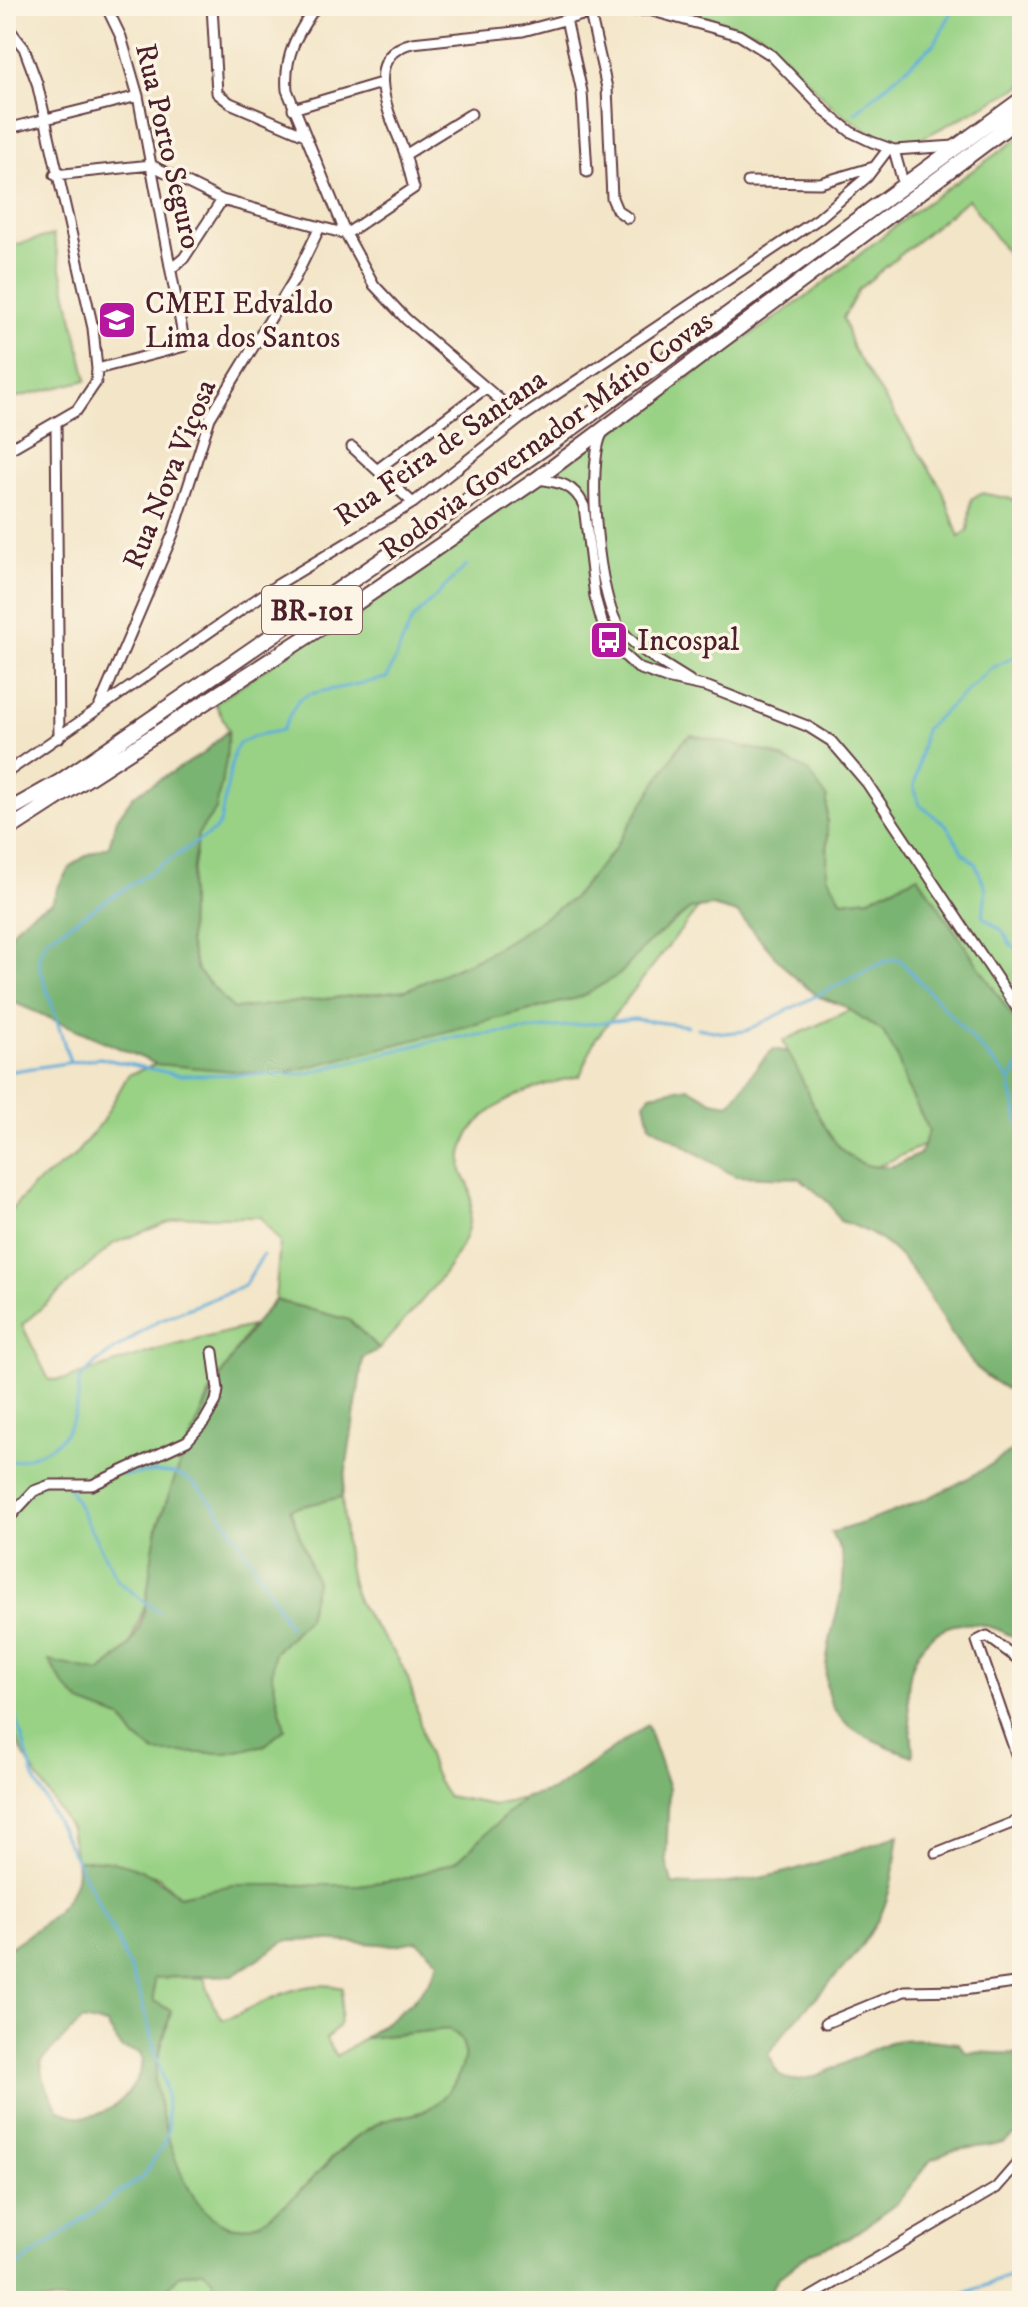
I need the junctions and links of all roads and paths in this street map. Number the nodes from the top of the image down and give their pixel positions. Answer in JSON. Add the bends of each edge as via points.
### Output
{"nodes":[{"id":1,"x":106,"y":6,"type":"edge"},
{"id":2,"x":212,"y":6,"type":"edge"},
{"id":3,"x":316,"y":6,"type":"edge"},
{"id":4,"x":590,"y":13,"type":"junction"},
{"id":5,"x":566,"y":19,"type":"junction"},
{"id":6,"x":6,"y":25,"type":"edge"},
{"id":7,"x":381,"y":83,"type":"junction"},
{"id":8,"x":138,"y":96,"type":"junction"},
{"id":9,"x":1022,"y":99,"type":"edge"},
{"id":10,"x":293,"y":109,"type":"junction"},
{"id":11,"x":471,"y":114,"type":"dead end"},
{"id":12,"x":1022,"y":116,"type":"edge"},
{"id":13,"x":46,"y":122,"type":"junction"},
{"id":14,"x":6,"y":129,"type":"edge"},
{"id":15,"x":305,"y":135,"type":"junction"},
{"id":16,"x":959,"y":146,"type":"junction"},
{"id":17,"x":892,"y":149,"type":"junction"},
{"id":18,"x":405,"y":155,"type":"junction"},
{"id":19,"x":151,"y":165,"type":"junction"},
{"id":20,"x":877,"y":165,"type":"junction"},
{"id":21,"x":587,"y":172,"type":"dead end"},
{"id":22,"x":55,"y":175,"type":"junction"},
{"id":23,"x":748,"y":182,"type":"dead end"},
{"id":24,"x":904,"y":186,"type":"junction"},
{"id":25,"x":222,"y":200,"type":"junction"},
{"id":26,"x":628,"y":218,"type":"dead end"},
{"id":27,"x":320,"y":227,"type":"junction"},
{"id":28,"x":346,"y":234,"type":"junction"},
{"id":29,"x":172,"y":268,"type":"junction"},
{"id":30,"x":97,"y":369,"type":"junction"},
{"id":31,"x":486,"y":388,"type":"junction"},
{"id":32,"x":521,"y":418,"type":"junction"},
{"id":33,"x":56,"y":423,"type":"junction"},
{"id":34,"x":606,"y":426,"type":"junction"},
{"id":35,"x":352,"y":447,"type":"dead end"},
{"id":36,"x":6,"y":451,"type":"edge"},
{"id":37,"x":378,"y":469,"type":"junction"},
{"id":38,"x":537,"y":479,"type":"junction"},
{"id":39,"x":413,"y":503,"type":"junction"},
{"id":40,"x":692,"y":682,"type":"junction"},
{"id":41,"x":100,"y":706,"type":"junction"},
{"id":42,"x":59,"y":738,"type":"junction"},
{"id":43,"x":6,"y":773,"type":"edge"},
{"id":44,"x":6,"y":812,"type":"edge"},
{"id":45,"x":6,"y":831,"type":"edge"},
{"id":46,"x":1022,"y":1016,"type":"edge"},
{"id":47,"x":213,"y":1352,"type":"dead end"},
{"id":48,"x":6,"y":1521,"type":"edge"},
{"id":49,"x":1022,"y":1662,"type":"edge"},
{"id":50,"x":1022,"y":1771,"type":"edge"},
{"id":51,"x":1022,"y":1819,"type":"edge"},
{"id":52,"x":936,"y":1853,"type":"dead end"},
{"id":53,"x":1022,"y":1982,"type":"edge"},
{"id":54,"x":826,"y":2023,"type":"dead end"},
{"id":55,"x":1022,"y":2158,"type":"edge"},
{"id":56,"x":804,"y":2301,"type":"edge"}],
"edges":[{"from":1,"to":8,"type":"street","name":"Rua Porto Seguro"},
{"from":2,"to":15,"type":"street","via":[[217,93]]},
{"from":3,"to":10,"type":"street","via":[[288,55],[287,90]]},
{"from":4,"to":5,"type":"street"},
{"from":4,"to":17,"type":"street","via":[[649,10],[739,35],[771,55],[851,132]]},
{"from":4,"to":26,"type":"street","via":[[607,88],[612,198]]},
{"from":5,"to":7,"type":"street","via":[[523,31],[400,46],[390,54]]},
{"from":5,"to":21,"type":"street","via":[[582,92]]},
{"from":6,"to":13,"type":"street","via":[[24,48]]},
{"from":7,"to":10,"type":"street"},
{"from":7,"to":18,"type":"street"},
{"from":8,"to":13,"type":"street"},
{"from":8,"to":19,"type":"street","name":"Rua Porto Seguro"},
{"from":9,"to":16,"type":"main road","name":"Rodovia Governador Mário Covas","number":"BR-101"},
{"from":10,"to":15,"type":"street"},
{"from":11,"to":18,"type":"street"},
{"from":12,"to":34,"type":"main road","name":"Rodovia Governador Mário Covas","number":"BR-101"},
{"from":13,"to":14,"type":"street"},
{"from":13,"to":22,"type":"street"},
{"from":15,"to":28,"type":"street"},
{"from":16,"to":17,"type":"street"},
{"from":16,"to":24,"type":"main road","name":"Rodovia Governador Mário Covas","number":"BR-101"},
{"from":17,"to":20,"type":"street","name":"Rua Feira de Santana"},
{"from":17,"to":24,"type":"street"},
{"from":18,"to":28,"type":"street","via":[[414,188]]},
{"from":19,"to":22,"type":"street"},
{"from":19,"to":25,"type":"street"},
{"from":19,"to":29,"type":"street","name":"Rua Porto Seguro"},
{"from":20,"to":23,"type":"street","via":[[820,183]]},
{"from":20,"to":32,"type":"street","name":"Rua Feira de Santana","via":[[818,219]]},
{"from":22,"to":30,"type":"street","via":[[93,328]]},
{"from":24,"to":44,"type":"main road","name":"Rodovia Governador Mário Covas","number":"BR-101","via":[[419,537],[61,781]]},
{"from":25,"to":27,"type":"street"},
{"from":25,"to":29,"type":"street"},
{"from":27,"to":28,"type":"street"},
{"from":27,"to":41,"type":"street","name":"Rua Nova Viçosa","via":[[210,418],[173,534]]},
{"from":28,"to":31,"type":"street","via":[[362,267],[390,303]]},
{"from":29,"to":30,"type":"street","name":"Rua Porto Seguro","via":[[185,346]]},
{"from":30,"to":33,"type":"street","via":[[88,397]]},
{"from":31,"to":32,"type":"street"},
{"from":31,"to":37,"type":"street"},
{"from":32,"to":39,"type":"street","name":"Rua Feira de Santana"},
{"from":33,"to":36,"type":"street"},
{"from":33,"to":42,"type":"street"},
{"from":34,"to":38,"type":"main road","name":"Rodovia Governador Mário Covas","number":"BR-101"},
{"from":34,"to":40,"type":"street","via":[[595,451],[595,472],[610,610],[629,637]]},
{"from":35,"to":37,"type":"street"},
{"from":37,"to":39,"type":"street"},
{"from":38,"to":40,"type":"street","via":[[562,483],[579,494],[595,597],[604,629],[617,649],[638,668]]},
{"from":38,"to":45,"type":"main road","name":"Rodovia Governador Mário Covas","number":"BR-101","via":[[317,630]]},
{"from":39,"to":41,"type":"street","name":"Rua Feira de Santana","via":[[277,585]]},
{"from":40,"to":46,"type":"street","via":[[807,726],[849,760]]},
{"from":41,"to":42,"type":"street","name":"Rua Feira de Santana"},
{"from":42,"to":43,"type":"street","name":"Rua Feira de Santana"},
{"from":47,"to":48,"type":"street","via":[[216,1401],[187,1441],[92,1485],[50,1485],[34,1491]]},
{"from":49,"to":50,"type":"street","via":[[987,1636],[977,1641]]},
{"from":51,"to":52,"type":"street"},
{"from":53,"to":54,"type":"street","via":[[904,1991]]},
{"from":55,"to":56,"type":"street","via":[[996,2188]]}]}
